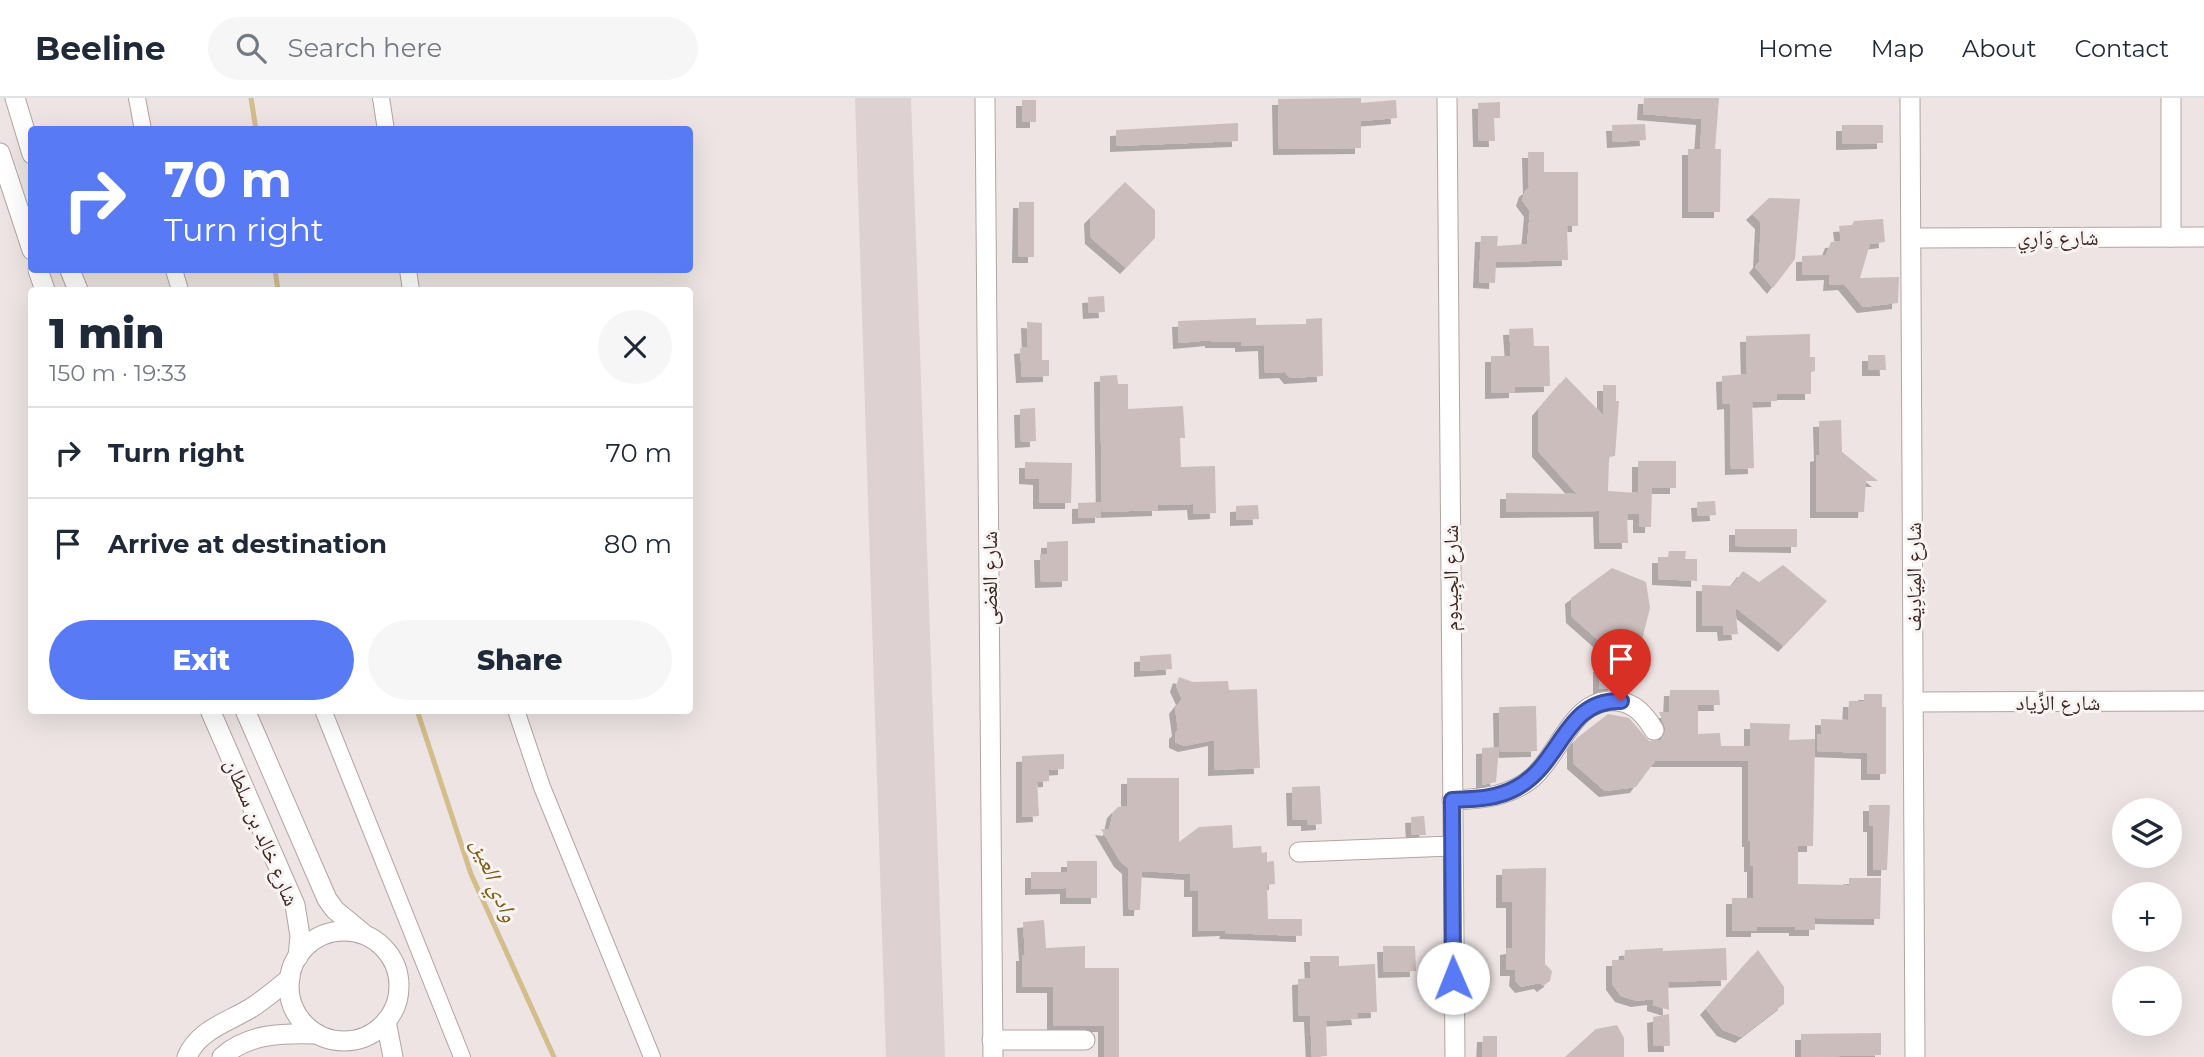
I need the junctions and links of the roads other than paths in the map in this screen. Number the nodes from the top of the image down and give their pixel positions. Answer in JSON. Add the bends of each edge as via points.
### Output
{"nodes":[{"id":1,"x":15,"y":98,"type":"edge"},
{"id":2,"x":137,"y":98,"type":"edge"},
{"id":3,"x":382,"y":98,"type":"edge"},
{"id":4,"x":985,"y":98,"type":"edge"},
{"id":5,"x":1447,"y":98,"type":"edge"},
{"id":6,"x":1910,"y":98,"type":"edge"},
{"id":7,"x":2171,"y":98,"type":"edge"},
{"id":8,"x":142,"y":126,"type":"edge"},
{"id":9,"x":386,"y":126,"type":"edge"},
{"id":10,"x":28,"y":141,"type":"edge"},
{"id":11,"x":0,"y":153,"type":"edge"},
{"id":12,"x":2171,"y":237,"type":"junction"},
{"id":13,"x":2204,"y":237,"type":"edge"},
{"id":14,"x":28,"y":238,"type":"edge"},
{"id":15,"x":1912,"y":238,"type":"junction"},
{"id":16,"x":2204,"y":701,"type":"edge"},
{"id":17,"x":1913,"y":702,"type":"junction"},
{"id":18,"x":212,"y":714,"type":"edge"},
{"id":19,"x":247,"y":714,"type":"edge"},
{"id":20,"x":325,"y":714,"type":"edge"},
{"id":21,"x":517,"y":714,"type":"edge"},
{"id":22,"x":1654,"y":730,"type":"dead end"},
{"id":23,"x":1452,"y":800,"type":"junction"},
{"id":24,"x":1451,"y":846,"type":"junction"},
{"id":25,"x":1298,"y":852,"type":"dead end"},
{"id":26,"x":364,"y":934,"type":"junction"},
{"id":27,"x":298,"y":957,"type":"junction"},
{"id":28,"x":290,"y":978,"type":"junction"},
{"id":29,"x":386,"y":1021,"type":"junction"},
{"id":30,"x":326,"y":1037,"type":"junction"},
{"id":31,"x":1085,"y":1041,"type":"dead end"},
{"id":32,"x":993,"y":1048,"type":"edge"},
{"id":33,"x":187,"y":1057,"type":"edge"},
{"id":34,"x":222,"y":1057,"type":"edge"},
{"id":35,"x":352,"y":1057,"type":"edge"},
{"id":36,"x":393,"y":1057,"type":"edge"},
{"id":37,"x":462,"y":1057,"type":"edge"},
{"id":38,"x":652,"y":1057,"type":"edge"},
{"id":39,"x":1455,"y":1057,"type":"edge"},
{"id":40,"x":1915,"y":1057,"type":"edge"}],
"edges":[{"from":1,"to":10,"type":"street"},
{"from":2,"to":8,"type":"street"},
{"from":3,"to":9,"type":"street"},
{"from":4,"to":32,"type":"street","name":"شارع الغضى"},
{"from":5,"to":23,"type":"street","name":"شارع الجِيدوم"},
{"from":6,"to":15,"type":"street","name":"شارع المِيَادِيف"},
{"from":7,"to":12,"type":"street"},
{"from":11,"to":14,"type":"street"},
{"from":12,"to":13,"type":"street","name":"شارع وَارِي"},
{"from":12,"to":15,"type":"street","name":"شارع وَارِي"},
{"from":15,"to":17,"type":"street","name":"شارع المِيَادِيف"},
{"from":16,"to":17,"type":"street","name":"شارع الزِّياد"},
{"from":17,"to":40,"type":"street","name":"شارع المِيَادِيف"},
{"from":18,"to":27,"type":"street","name":"شارع خالِد بن سلطان","via":[[295,905]]},
{"from":19,"to":26,"type":"street","name":"شارع خالِد بن سلطان","via":[[323,892],[335,910]]},
{"from":20,"to":37,"type":"street"},
{"from":21,"to":38,"type":"street","via":[[542,787]]},
{"from":22,"to":23,"type":"street","via":[[1635,707],[1621,701],[1592,705],[1524,783],[1498,796]]},
{"from":23,"to":24,"type":"street","name":"شارع الجِيدوم"},
{"from":24,"to":25,"type":"street"},
{"from":24,"to":39,"type":"street","name":"شارع الجِيدوم"},
{"from":26,"to":27,"type":"street","via":[[332,932],[312,941]]},
{"from":26,"to":29,"type":"street","via":[[391,956],[398,977],[397,1001]]},
{"from":27,"to":28,"type":"street"},
{"from":28,"to":30,"type":"street","via":[[298,1016]]},
{"from":28,"to":33,"type":"street","via":[[198,1039]]},
{"from":29,"to":30,"type":"street","via":[[358,1039]]},
{"from":29,"to":36,"type":"street"},
{"from":30,"to":34,"type":"street","via":[[270,1035]]},
{"from":30,"to":35,"type":"street"},
{"from":31,"to":32,"type":"street"}]}
